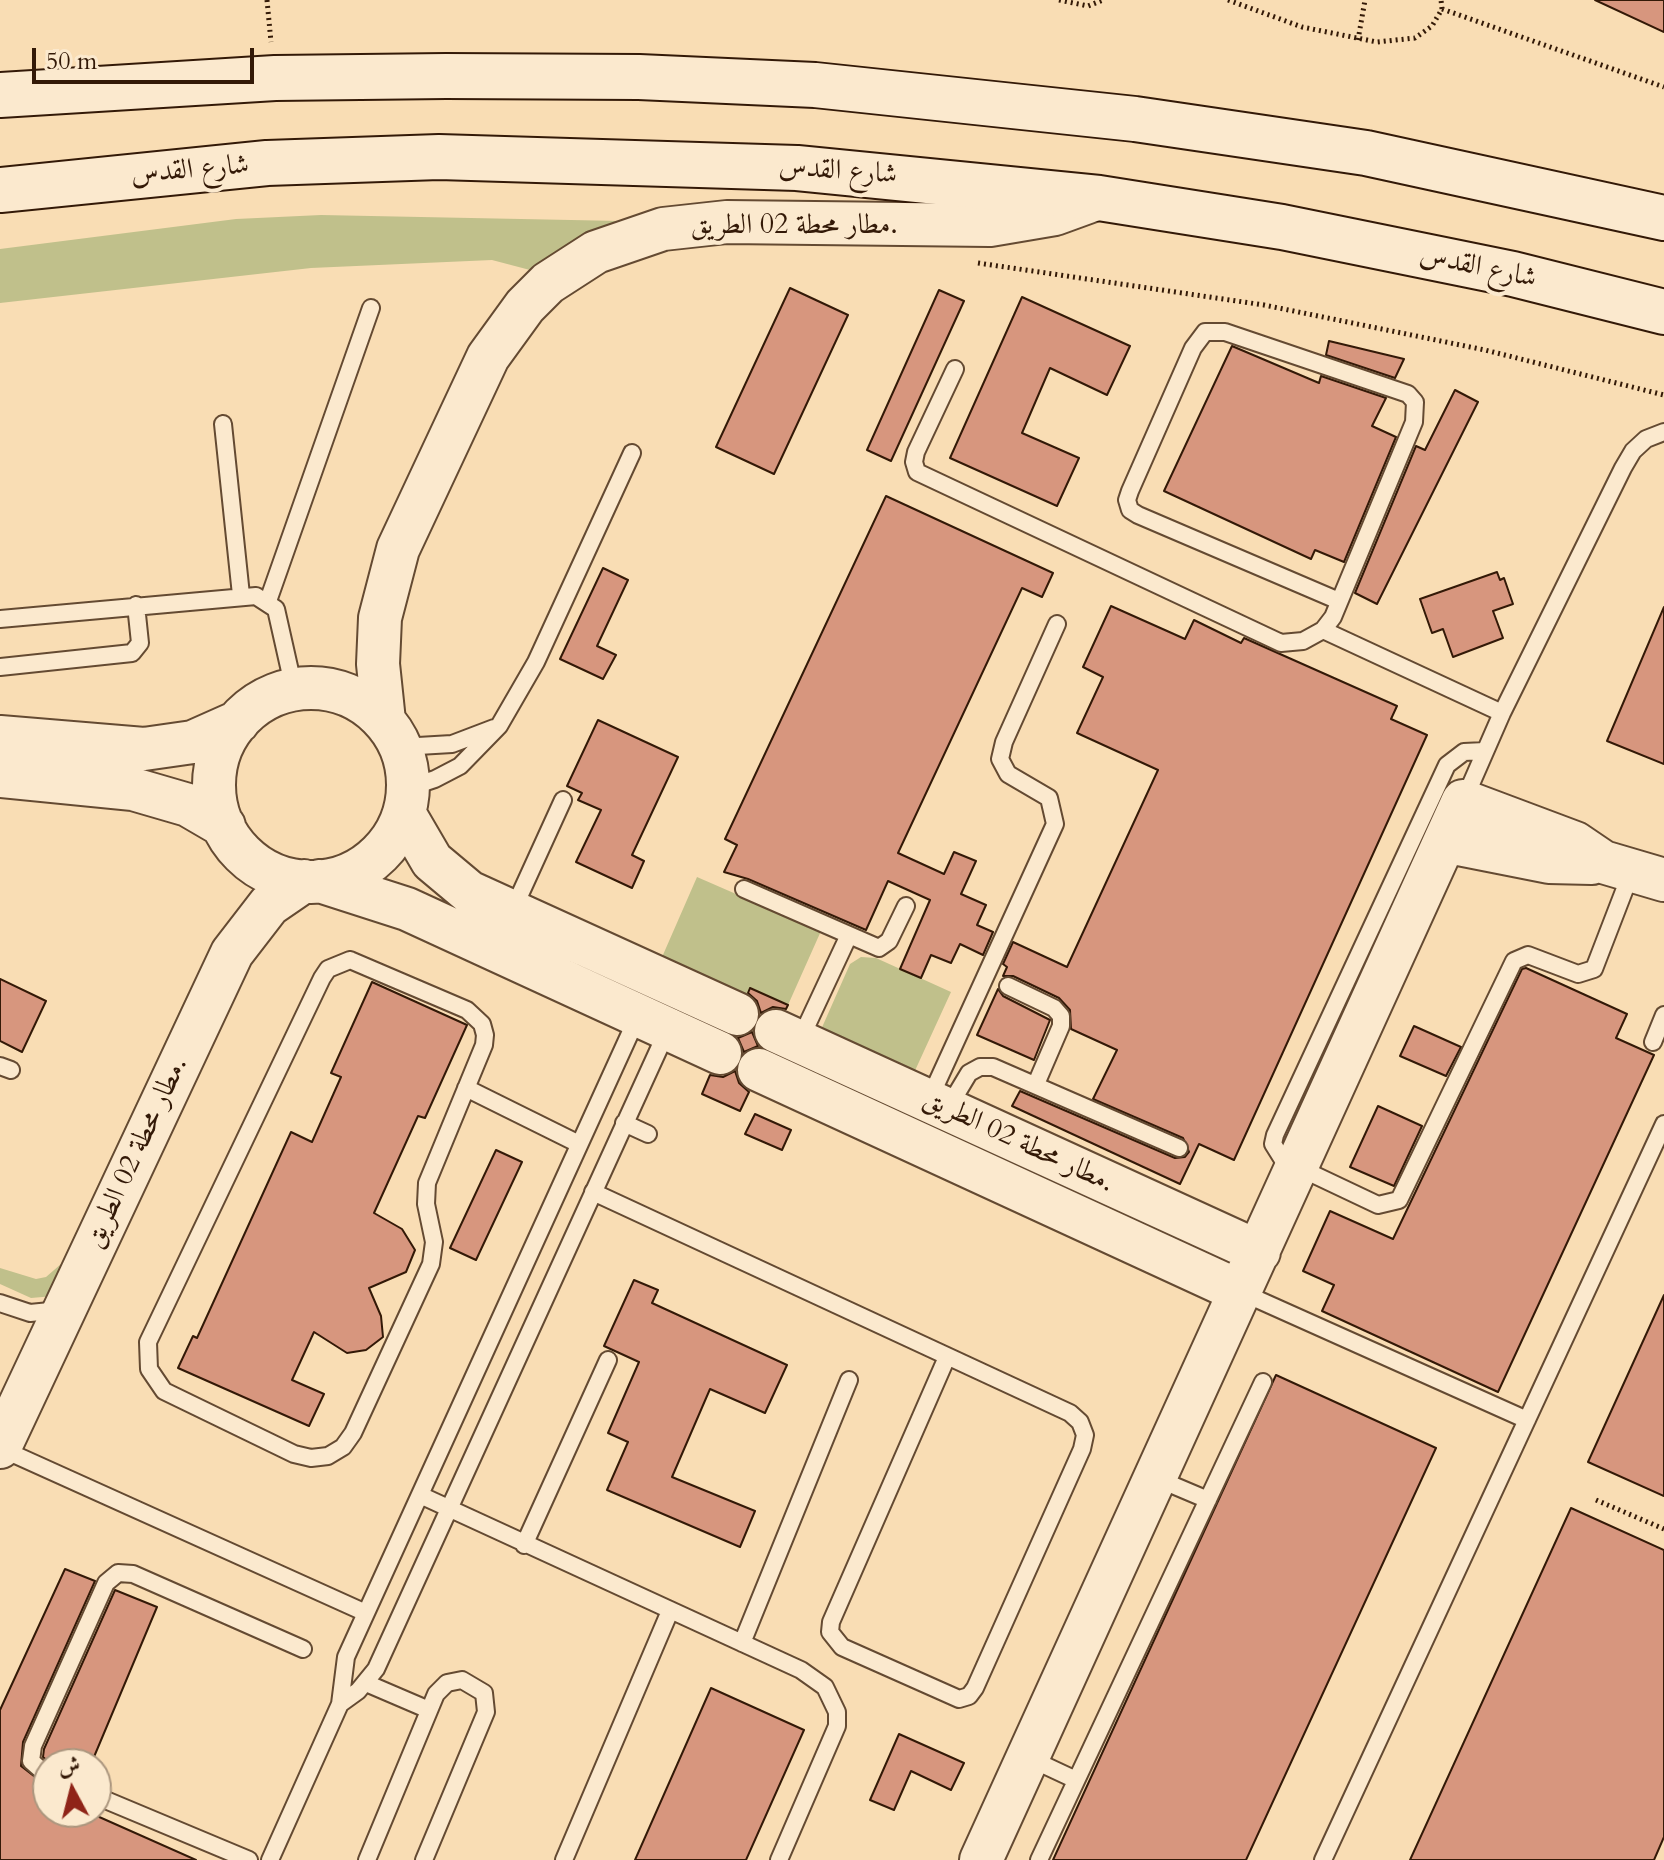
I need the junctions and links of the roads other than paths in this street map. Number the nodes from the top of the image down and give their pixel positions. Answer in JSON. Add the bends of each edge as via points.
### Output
{"nodes":[{"id":1,"x":0,"y":95,"type":"edge"},
{"id":2,"x":0,"y":190,"type":"edge"},
{"id":3,"x":1099,"y":198,"type":"junction"},
{"id":4,"x":1664,"y":218,"type":"edge"},
{"id":5,"x":371,"y":308,"type":"dead end"},
{"id":6,"x":1664,"y":312,"type":"edge"},
{"id":7,"x":955,"y":369,"type":"dead end"},
{"id":8,"x":223,"y":424,"type":"dead end"},
{"id":9,"x":1664,"y":432,"type":"edge"},
{"id":10,"x":632,"y":453,"type":"dead end"},
{"id":11,"x":241,"y":595,"type":"junction"},
{"id":12,"x":268,"y":601,"type":"junction"},
{"id":13,"x":1339,"y":601,"type":"junction"},
{"id":14,"x":136,"y":605,"type":"junction"},
{"id":15,"x":0,"y":619,"type":"edge"},
{"id":16,"x":1057,"y":624,"type":"dead end"},
{"id":17,"x":1323,"y":630,"type":"junction"},
{"id":18,"x":0,"y":667,"type":"edge"},
{"id":19,"x":294,"y":689,"type":"junction"},
{"id":20,"x":1502,"y":713,"type":"junction"},
{"id":21,"x":238,"y":722,"type":"junction"},
{"id":22,"x":499,"y":726,"type":"junction"},
{"id":23,"x":393,"y":734,"type":"junction"},
{"id":24,"x":0,"y":737,"type":"edge"},
{"id":25,"x":1485,"y":751,"type":"junction"},
{"id":26,"x":0,"y":776,"type":"edge"},
{"id":27,"x":563,"y":800,"type":"dead end"},
{"id":28,"x":406,"y":801,"type":"junction"},
{"id":29,"x":1463,"y":801,"type":"junction"},
{"id":30,"x":224,"y":826,"type":"junction"},
{"id":31,"x":1448,"y":842,"type":"junction"},
{"id":32,"x":1633,"y":871,"type":"edge"},
{"id":33,"x":312,"y":881,"type":"junction"},
{"id":34,"x":744,"y":889,"type":"dead end"},
{"id":35,"x":906,"y":906,"type":"dead end"},
{"id":36,"x":511,"y":913,"type":"junction"},
{"id":37,"x":849,"y":935,"type":"junction"},
{"id":38,"x":671,"y":984,"type":"junction"},
{"id":39,"x":1008,"y":986,"type":"dead end"},
{"id":40,"x":737,"y":1014,"type":"dead end"},
{"id":41,"x":1664,"y":1015,"type":"edge"},
{"id":42,"x":653,"y":1022,"type":"junction"},
{"id":43,"x":788,"y":1037,"type":"joint"},
{"id":44,"x":1653,"y":1042,"type":"dead end"},
{"id":45,"x":720,"y":1053,"type":"dead end"},
{"id":46,"x":759,"y":1070,"type":"dead end"},
{"id":47,"x":1036,"y":1084,"type":"junction"},
{"id":48,"x":466,"y":1088,"type":"junction"},
{"id":49,"x":938,"y":1105,"type":"junction"},
{"id":50,"x":624,"y":1123,"type":"junction"},
{"id":51,"x":1664,"y":1124,"type":"edge"},
{"id":52,"x":648,"y":1134,"type":"dead end"},
{"id":53,"x":911,"y":1140,"type":"junction"},
{"id":54,"x":579,"y":1144,"type":"junction"},
{"id":55,"x":1179,"y":1148,"type":"dead end"},
{"id":56,"x":1299,"y":1167,"type":"junction"},
{"id":57,"x":593,"y":1192,"type":"junction"},
{"id":58,"x":1259,"y":1252,"type":"junction"},
{"id":59,"x":1241,"y":1292,"type":"junction"},
{"id":60,"x":0,"y":1303,"type":"edge"},
{"id":61,"x":64,"y":1309,"type":"junction"},
{"id":62,"x":947,"y":1357,"type":"junction"},
{"id":63,"x":608,"y":1360,"type":"dead end"},
{"id":64,"x":849,"y":1380,"type":"dead end"},
{"id":65,"x":1263,"y":1382,"type":"dead end"},
{"id":66,"x":1527,"y":1420,"type":"junction"},
{"id":67,"x":0,"y":1447,"type":"edge"},
{"id":68,"x":1156,"y":1478,"type":"junction"},
{"id":69,"x":420,"y":1495,"type":"junction"},
{"id":70,"x":1208,"y":1500,"type":"junction"},
{"id":71,"x":449,"y":1509,"type":"junction"},
{"id":72,"x":524,"y":1545,"type":"junction"},
{"id":73,"x":670,"y":1611,"type":"junction"},
{"id":74,"x":366,"y":1613,"type":"junction"},
{"id":75,"x":742,"y":1643,"type":"junction"},
{"id":76,"x":303,"y":1649,"type":"dead end"},
{"id":77,"x":366,"y":1683,"type":"junction"},
{"id":78,"x":340,"y":1704,"type":"junction"},
{"id":79,"x":429,"y":1710,"type":"junction"},
{"id":80,"x":33,"y":1748,"type":"edge"},
{"id":81,"x":1028,"y":1758,"type":"junction"},
{"id":82,"x":1076,"y":1780,"type":"junction"},
{"id":83,"x":112,"y":1803,"type":"edge"},
{"id":84,"x":249,"y":1860,"type":"edge"},
{"id":85,"x":270,"y":1860,"type":"edge"},
{"id":86,"x":367,"y":1860,"type":"edge"},
{"id":87,"x":424,"y":1860,"type":"edge"},
{"id":88,"x":564,"y":1860,"type":"edge"},
{"id":89,"x":779,"y":1860,"type":"edge"},
{"id":90,"x":981,"y":1860,"type":"edge"},
{"id":91,"x":1039,"y":1860,"type":"edge"},
{"id":92,"x":1323,"y":1860,"type":"edge"}],
"edges":[{"from":1,"to":4,"type":"main road","via":[[275,78],[639,77],[815,85],[1119,117],[1366,153]]},
{"from":2,"to":3,"type":"main road","name":"شارع القدس","via":[[267,163],[439,157],[797,168]]},
{"from":3,"to":6,"type":"main road","name":"شارع القدس","via":[[1282,227],[1513,274]]},
{"from":3,"to":23,"type":"street","name":"مطار محطة 02 الطريق.","via":[[1055,214],[990,225],[727,222],[663,229],[596,252],[548,283],[488,357],[394,560],[378,641]]},
{"from":5,"to":12,"type":"lane"},
{"from":7,"to":17,"type":"lane","via":[[916,452],[917,472],[926,479],[1259,636],[1281,643],[1303,641]]},
{"from":8,"to":11,"type":"lane"},
{"from":9,"to":20,"type":"lane","via":[[1639,445],[1623,468]]},
{"from":10,"to":22,"type":"lane","via":[[536,662]]},
{"from":11,"to":12,"type":"lane"},
{"from":11,"to":14,"type":"lane"},
{"from":12,"to":19,"type":"lane","via":[[281,621]]},
{"from":13,"to":13,"type":"lane","via":[[1414,422],[1415,402],[1398,390],[1240,337],[1205,332],[1193,348],[1130,491],[1130,510]]},
{"from":13,"to":17,"type":"lane"},
{"from":14,"to":15,"type":"lane"},
{"from":14,"to":18,"type":"lane","via":[[140,643],[132,653]]},
{"from":16,"to":49,"type":"lane","via":[[1000,759],[1008,774],[1049,798],[1055,824]]},
{"from":17,"to":20,"type":"lane"},
{"from":19,"to":21,"type":"street","via":[[254,707]]},
{"from":19,"to":23,"type":"street","via":[[334,690],[353,697]]},
{"from":20,"to":25,"type":"lane"},
{"from":21,"to":24,"type":"street","via":[[193,742],[144,749]]},
{"from":21,"to":30,"type":"street","via":[[215,771],[217,809]]},
{"from":22,"to":23,"type":"lane","via":[[452,744]]},
{"from":22,"to":28,"type":"lane","via":[[460,766]]},
{"from":23,"to":28,"type":"street"},
{"from":25,"to":29,"type":"lane"},
{"from":25,"to":56,"type":"lane","via":[[1464,752],[1447,765],[1275,1135],[1276,1153]]},
{"from":26,"to":30,"type":"street","via":[[133,789],[188,805]]},
{"from":27,"to":36,"type":"lane"},
{"from":28,"to":33,"type":"street","via":[[394,835],[378,855],[351,873]]},
{"from":28,"to":36,"type":"street","via":[[418,842],[450,879]]},
{"from":29,"to":31,"type":"street"},
{"from":29,"to":32,"type":"street"},
{"from":30,"to":33,"type":"street","via":[[248,858],[284,878]]},
{"from":31,"to":32,"type":"street"},
{"from":31,"to":56,"type":"street"},
{"from":32,"to":56,"type":"lane","via":[[1594,969],[1578,974],[1528,955],[1514,961],[1399,1200],[1378,1205]]},
{"from":33,"to":42,"type":"street","via":[[407,909]]},
{"from":33,"to":61,"type":"street","name":"مطار محطة 02 الطريق.","via":[[269,905],[232,953]]},
{"from":34,"to":37,"type":"lane"},
{"from":35,"to":37,"type":"lane","via":[[885,946]]},
{"from":36,"to":38,"type":"street"},
{"from":37,"to":43,"type":"lane"},
{"from":38,"to":40,"type":"street"},
{"from":38,"to":42,"type":"street"},
{"from":39,"to":47,"type":"lane","via":[[1061,1016]]},
{"from":41,"to":44,"type":"lane"},
{"from":42,"to":45,"type":"street"},
{"from":42,"to":50,"type":"lane"},
{"from":42,"to":54,"type":"lane"},
{"from":43,"to":49,"type":"street","name":"مطار محطة 02 الطريق."},
{"from":46,"to":53,"type":"street","name":"مطار محطة 02 الطريق."},
{"from":47,"to":49,"type":"lane","via":[[980,1067]]},
{"from":47,"to":55,"type":"lane"},
{"from":48,"to":48,"type":"lane","via":[[484,1045],[482,1024],[475,1016],[363,964],[350,960],[328,969],[152,1330],[149,1369],[164,1391],[294,1454],[319,1457],[343,1447],[431,1264],[434,1242],[427,1183]]},
{"from":48,"to":54,"type":"lane"},
{"from":49,"to":53,"type":"street"},
{"from":49,"to":58,"type":"street","name":"مطار محطة 02 الطريق."},
{"from":50,"to":52,"type":"lane"},
{"from":50,"to":57,"type":"lane"},
{"from":51,"to":66,"type":"lane"},
{"from":53,"to":59,"type":"street","name":"مطار محطة 02 الطريق."},
{"from":54,"to":69,"type":"lane"},
{"from":56,"to":58,"type":"street"},
{"from":57,"to":62,"type":"lane"},
{"from":57,"to":71,"type":"lane"},
{"from":58,"to":59,"type":"street"},
{"from":59,"to":66,"type":"lane"},
{"from":59,"to":68,"type":"street"},
{"from":60,"to":61,"type":"lane","via":[[30,1313]]},
{"from":61,"to":67,"type":"street","name":"مطار محطة 02 الطريق."},
{"from":62,"to":62,"type":"lane","via":[[1070,1413],[1085,1435],[975,1688],[959,1699],[842,1647],[830,1632]]},
{"from":63,"to":72,"type":"lane"},
{"from":64,"to":75,"type":"lane"},
{"from":65,"to":70,"type":"lane"},
{"from":66,"to":92,"type":"lane"},
{"from":67,"to":74,"type":"lane"},
{"from":68,"to":70,"type":"lane"},
{"from":68,"to":81,"type":"street"},
{"from":69,"to":71,"type":"lane"},
{"from":69,"to":74,"type":"lane"},
{"from":70,"to":82,"type":"lane"},
{"from":71,"to":72,"type":"lane"},
{"from":71,"to":77,"type":"lane"},
{"from":72,"to":73,"type":"lane"},
{"from":73,"to":75,"type":"lane"},
{"from":73,"to":88,"type":"lane"},
{"from":74,"to":78,"type":"lane","via":[[342,1672]]},
{"from":75,"to":89,"type":"lane","via":[[814,1677],[833,1698],[837,1712],[833,1740]]},
{"from":76,"to":80,"type":"lane","via":[[133,1574],[118,1573],[106,1583]]},
{"from":77,"to":78,"type":"lane"},
{"from":77,"to":79,"type":"lane"},
{"from":78,"to":85,"type":"lane"},
{"from":79,"to":86,"type":"lane"},
{"from":79,"to":87,"type":"lane","via":[[440,1688],[454,1680],[478,1687],[487,1700]]},
{"from":81,"to":82,"type":"lane"},
{"from":81,"to":90,"type":"street"},
{"from":82,"to":91,"type":"lane"},
{"from":83,"to":84,"type":"lane"}]}
